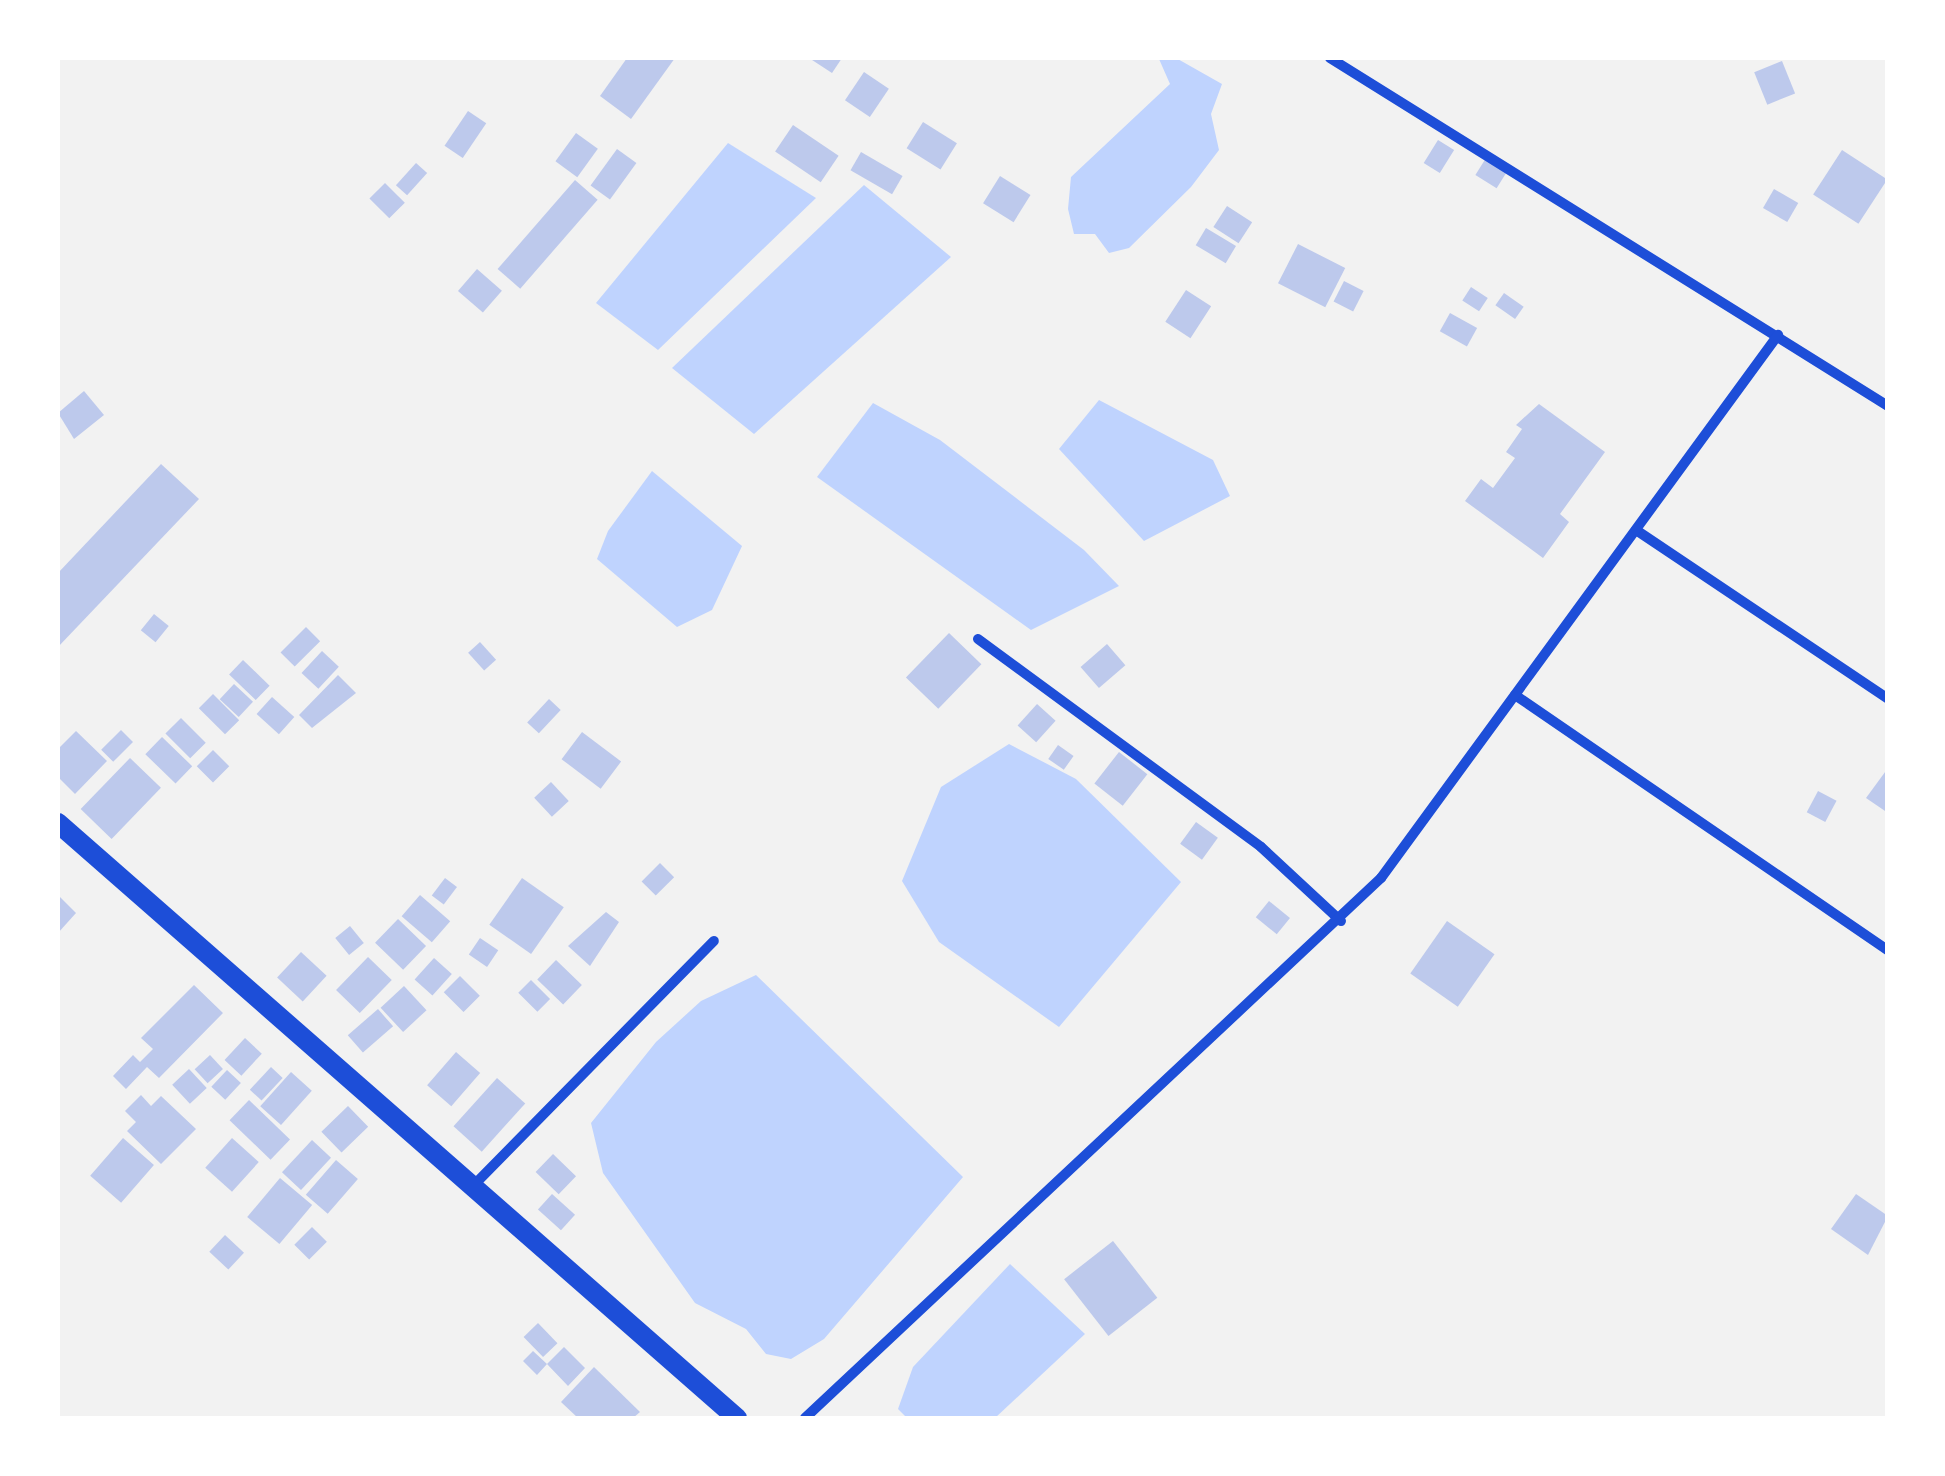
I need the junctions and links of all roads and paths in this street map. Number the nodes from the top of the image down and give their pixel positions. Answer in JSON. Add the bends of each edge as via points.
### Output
{"nodes":[{"id":1,"x":1330,"y":58,"type":"edge"},
{"id":2,"x":1778,"y":335,"type":"junction"},
{"id":3,"x":1888,"y":406,"type":"edge"},
{"id":4,"x":1636,"y":530,"type":"junction"},
{"id":5,"x":978,"y":639,"type":"dead end"},
{"id":6,"x":1515,"y":695,"type":"junction"},
{"id":7,"x":1888,"y":699,"type":"edge"},
{"id":8,"x":58,"y":823,"type":"edge"},
{"id":9,"x":1342,"y":921,"type":"junction"},
{"id":10,"x":714,"y":942,"type":"dead end"},
{"id":11,"x":1888,"y":950,"type":"edge"},
{"id":12,"x":471,"y":1188,"type":"junction"},
{"id":13,"x":738,"y":1418,"type":"edge"},
{"id":14,"x":805,"y":1418,"type":"edge"}],
"edges":[{"from":1,"to":2,"type":"street"},
{"from":2,"to":3,"type":"street"},
{"from":2,"to":4,"type":"street"},
{"from":4,"to":6,"type":"street"},
{"from":4,"to":7,"type":"street"},
{"from":5,"to":9,"type":"street","via":[[1261,847]]},
{"from":6,"to":9,"type":"street"},
{"from":6,"to":11,"type":"street"},
{"from":8,"to":12,"type":"main road"},
{"from":9,"to":14,"type":"street"},
{"from":10,"to":12,"type":"street"},
{"from":12,"to":13,"type":"main road"}]}
